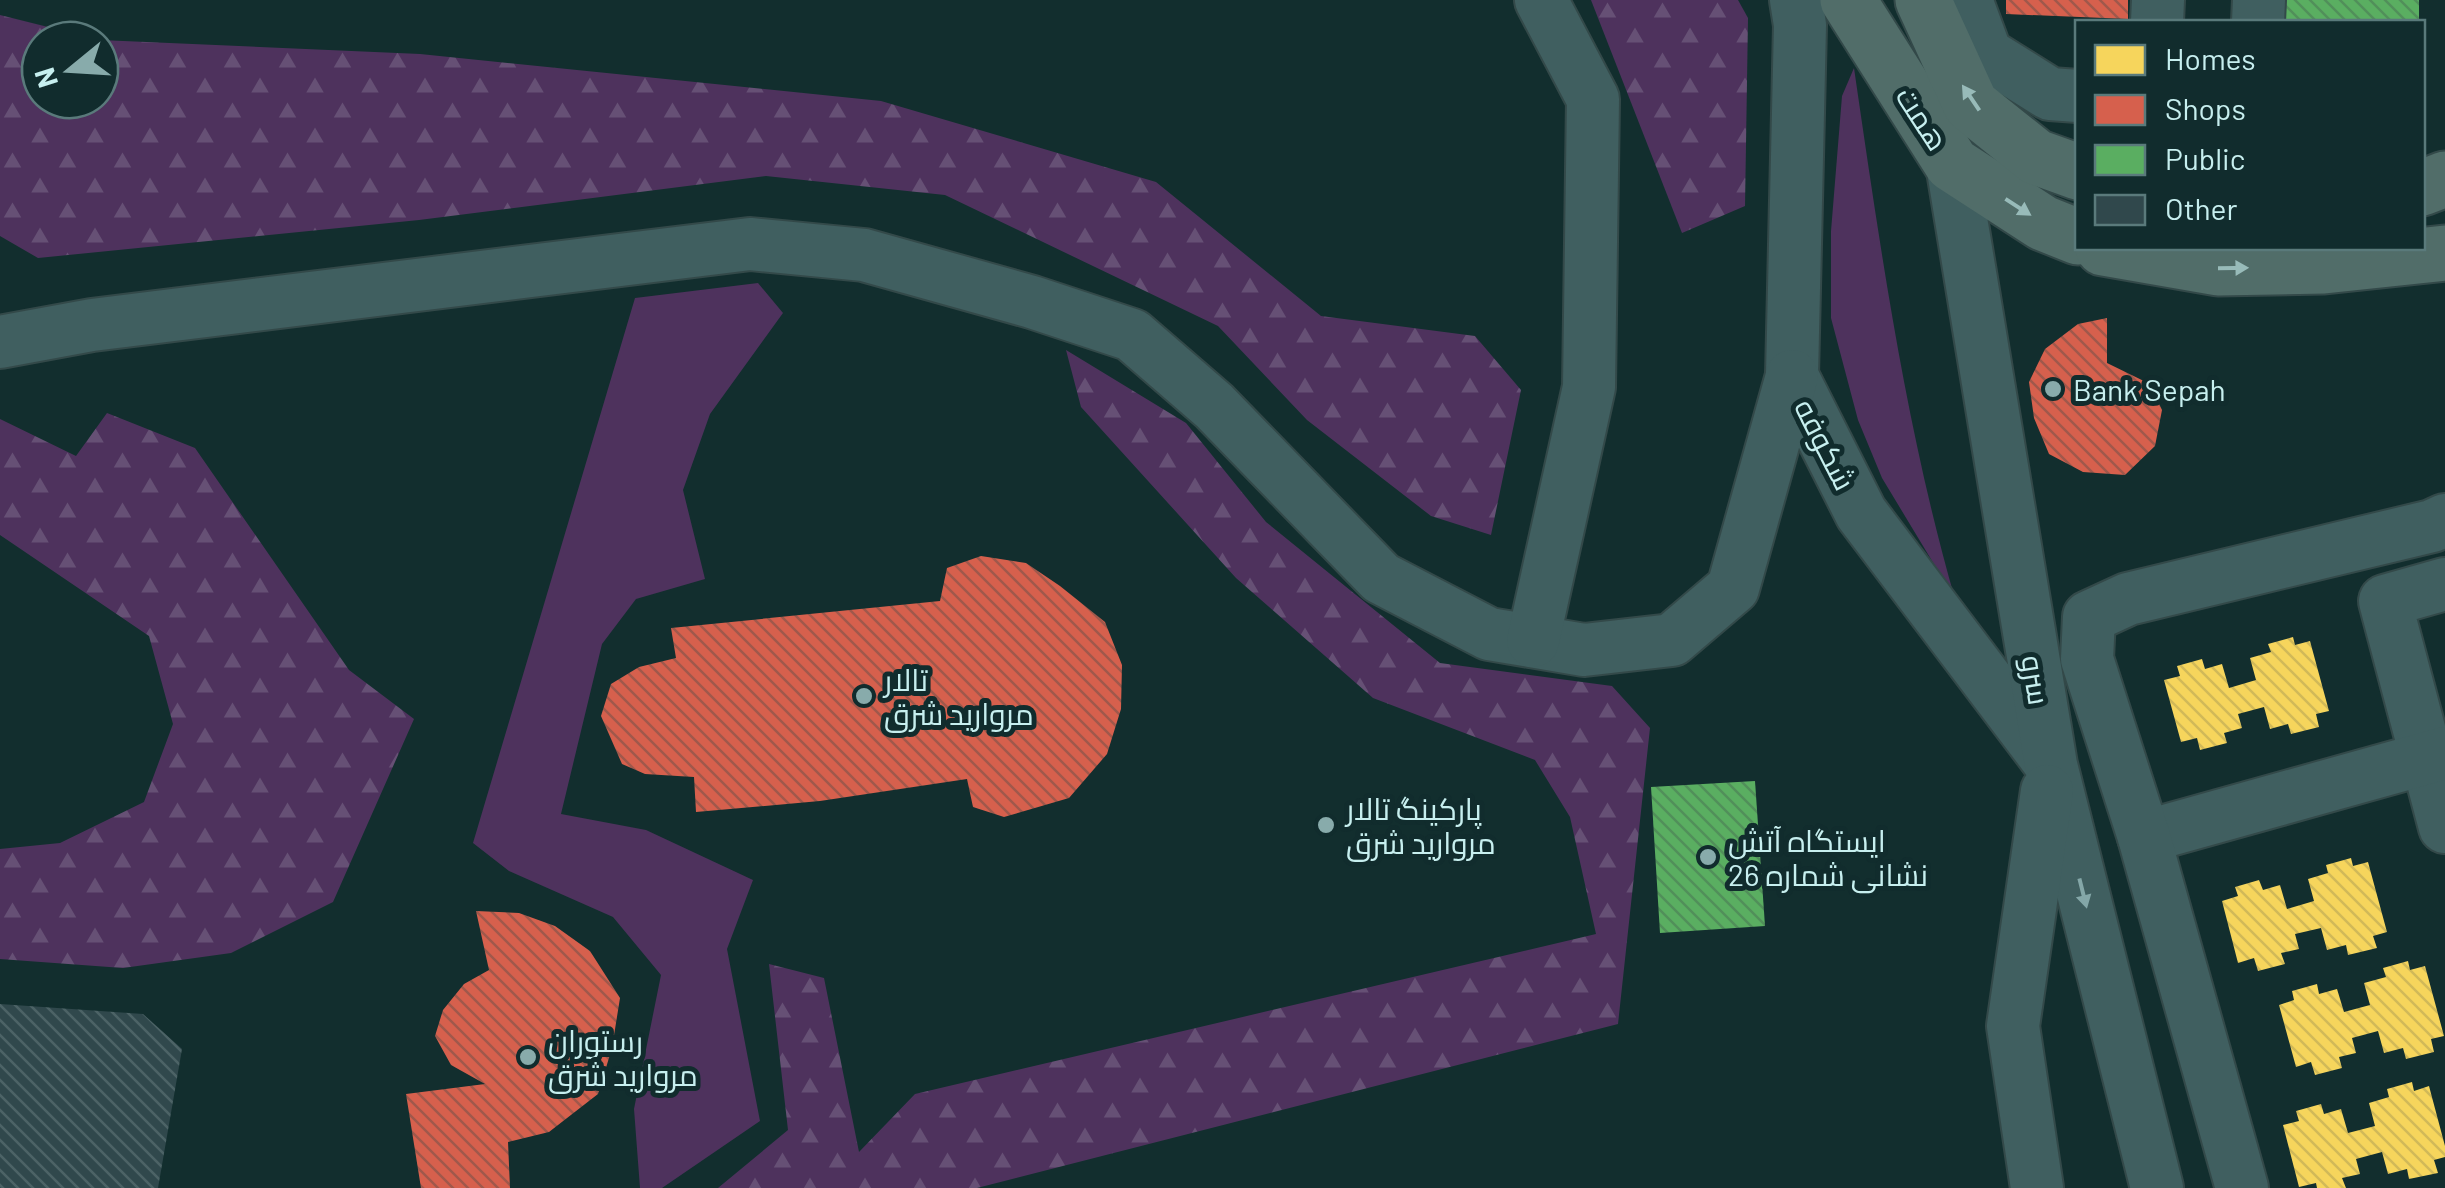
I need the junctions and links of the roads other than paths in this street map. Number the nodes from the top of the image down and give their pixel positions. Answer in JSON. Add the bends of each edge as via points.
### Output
{"nodes":[{"id":1,"x":1541,"y":0,"type":"edge"},
{"id":2,"x":1796,"y":0,"type":"edge"},
{"id":3,"x":1848,"y":0,"type":"edge"},
{"id":4,"x":1923,"y":0,"type":"edge"},
{"id":5,"x":1966,"y":0,"type":"edge"},
{"id":6,"x":2075,"y":96,"type":"edge"},
{"id":7,"x":1952,"y":164,"type":"junction"},
{"id":8,"x":2075,"y":171,"type":"edge"},
{"id":9,"x":2075,"y":236,"type":"edge"},
{"id":10,"x":2114,"y":250,"type":"edge"},
{"id":11,"x":2445,"y":252,"type":"edge"},
{"id":12,"x":0,"y":342,"type":"edge"},
{"id":13,"x":1792,"y":376,"type":"junction"},
{"id":14,"x":2445,"y":520,"type":"edge"},
{"id":15,"x":2445,"y":584,"type":"edge"},
{"id":16,"x":1533,"y":641,"type":"junction"},
{"id":17,"x":2436,"y":756,"type":"edge"},
{"id":18,"x":2051,"y":764,"type":"junction"},
{"id":19,"x":2445,"y":827,"type":"edge"},
{"id":20,"x":2144,"y":837,"type":"junction"},
{"id":21,"x":2037,"y":1188,"type":"edge"},
{"id":22,"x":2157,"y":1188,"type":"edge"},
{"id":23,"x":2242,"y":1188,"type":"edge"}],
"edges":[{"from":1,"to":16,"type":"street","via":[[1593,99],[1590,387]]},
{"from":2,"to":13,"type":"street","name":"شکوفه"},
{"from":3,"to":7,"type":"main road","name":"همت"},
{"from":8,"to":4,"type":"main road","name":"همت","one_way":true,"via":[[2036,157],[1972,105]]},
{"from":5,"to":6,"type":"street","via":[[1986,54],[2050,94]]},
{"from":7,"to":9,"type":"main road","name":"همت","one_way":true,"via":[[2043,224]]},
{"from":7,"to":18,"type":"street","name":"سرو"},
{"from":10,"to":11,"type":"main road","one_way":true,"via":[[2218,268],[2324,266]]},
{"from":12,"to":16,"type":"street","via":[[750,244],[864,255],[1132,335],[1214,406],[1381,578],[1490,634]]},
{"from":13,"to":16,"type":"street","via":[[1733,588],[1672,640],[1584,650]]},
{"from":13,"to":18,"type":"street","name":"شکوفه","via":[[1861,513]]},
{"from":14,"to":20,"type":"street","via":[[2128,599],[2089,617],[2086,659]]},
{"from":15,"to":17,"type":"street","via":[[2385,601]]},
{"from":17,"to":19,"type":"street"},
{"from":17,"to":20,"type":"street"},
{"from":18,"to":21,"type":"street","via":[[2013,1026]]},
{"from":18,"to":22,"type":"street","name":"سرو","one_way":true},
{"from":20,"to":23,"type":"street"}]}
